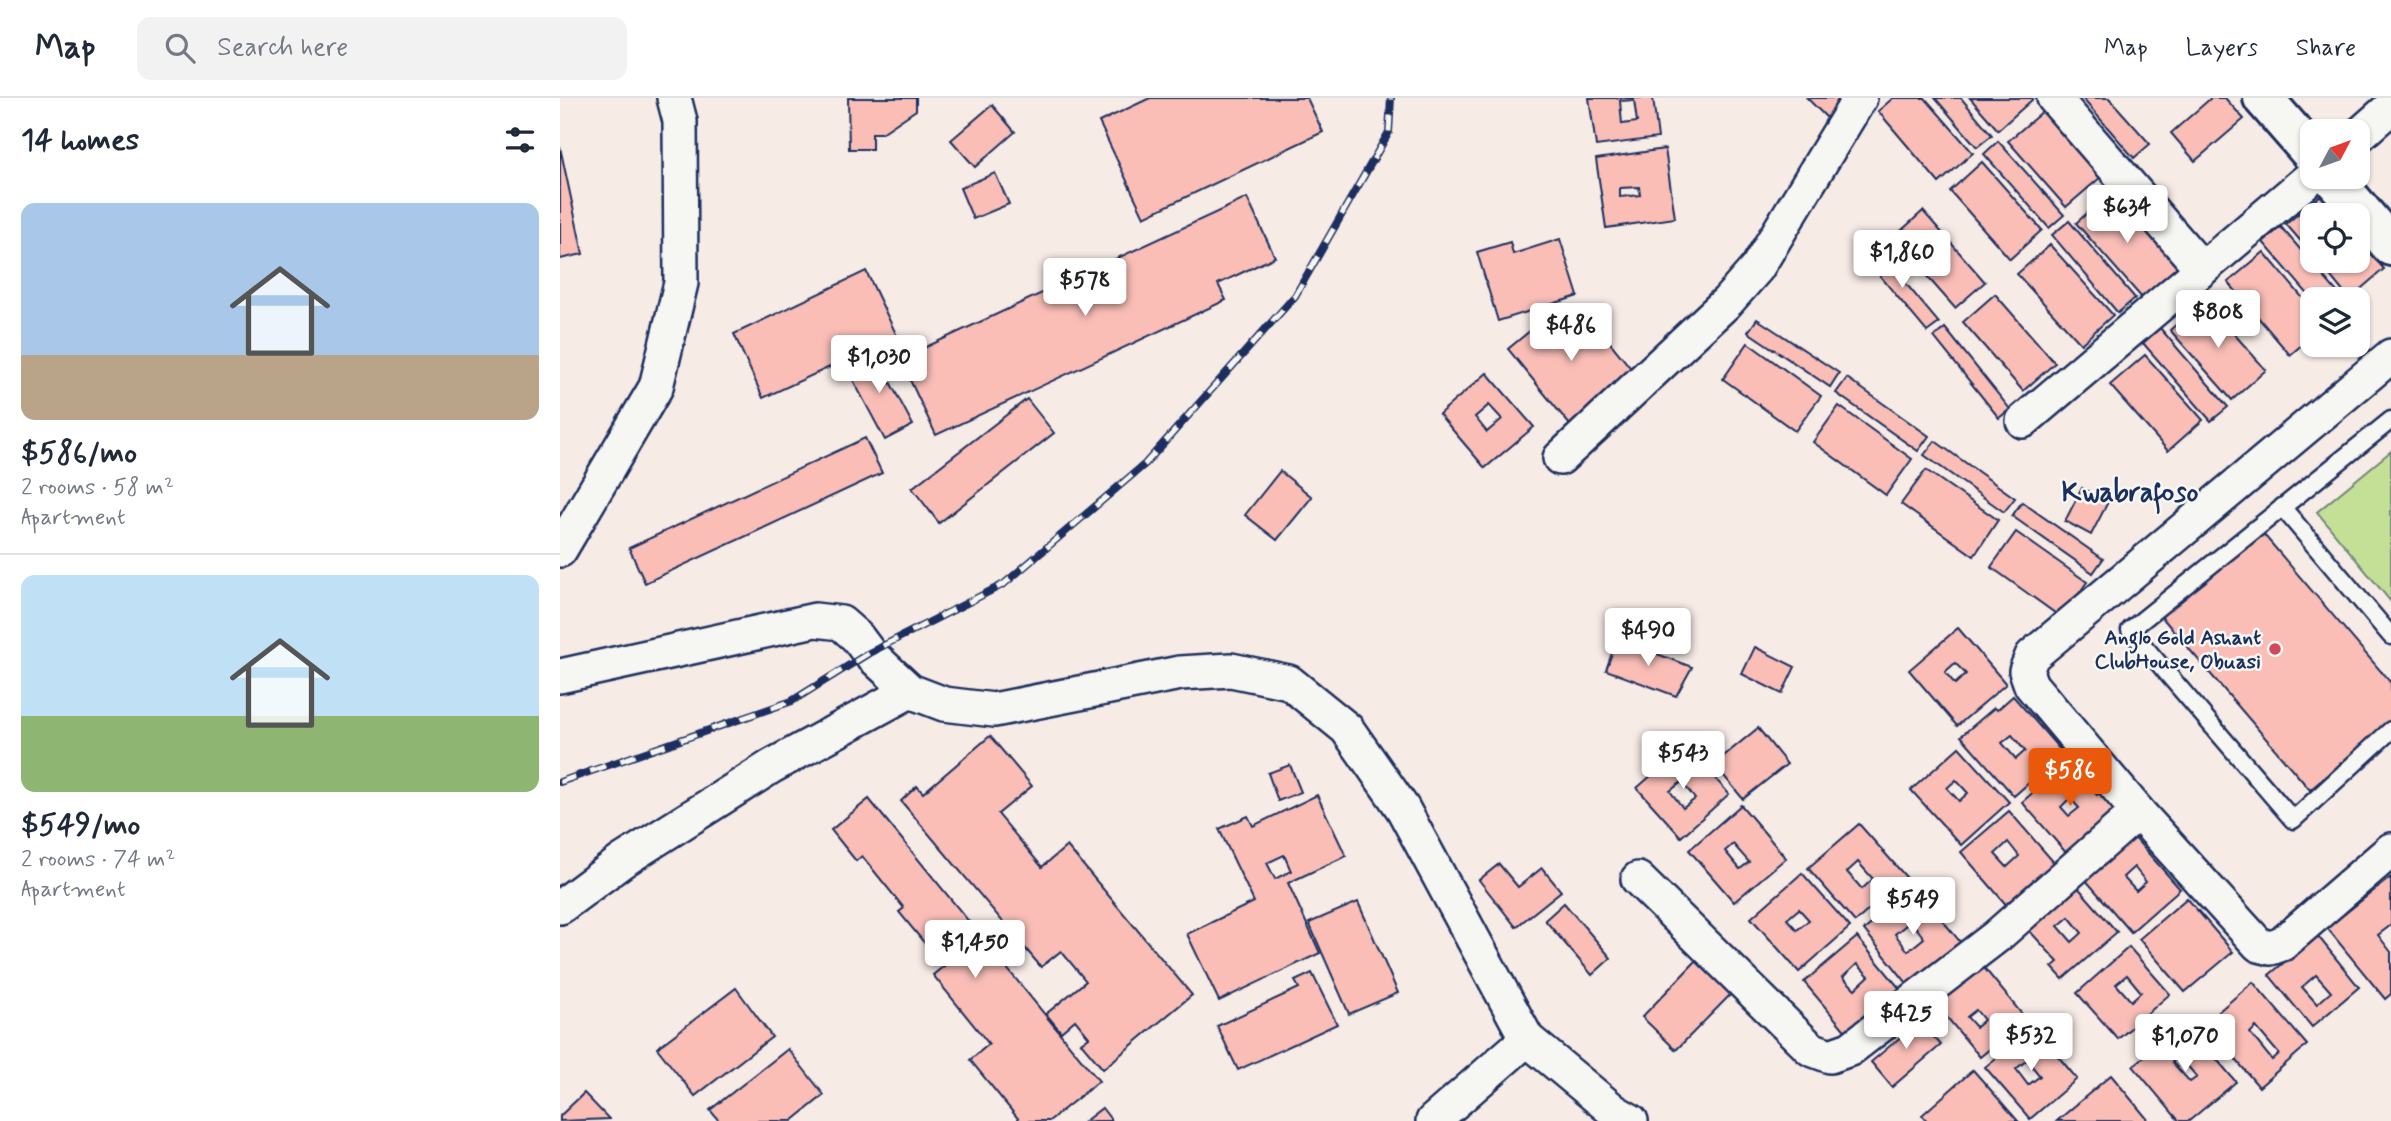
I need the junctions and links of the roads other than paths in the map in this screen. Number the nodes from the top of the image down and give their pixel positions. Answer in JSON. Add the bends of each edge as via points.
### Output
{"nodes":[{"id":1,"x":674,"y":98,"type":"edge"},
{"id":2,"x":1860,"y":98,"type":"edge"},
{"id":3,"x":2054,"y":98,"type":"edge"},
{"id":4,"x":2263,"y":98,"type":"edge"},
{"id":5,"x":2391,"y":107,"type":"edge"},
{"id":6,"x":2370,"y":126,"type":"edge"},
{"id":7,"x":2300,"y":140,"type":"edge"},
{"id":8,"x":2300,"y":186,"type":"edge"},
{"id":9,"x":2342,"y":189,"type":"edge"},
{"id":10,"x":2391,"y":246,"type":"edge"},
{"id":11,"x":2202,"y":269,"type":"junction"},
{"id":12,"x":2391,"y":356,"type":"edge"},
{"id":13,"x":2391,"y":420,"type":"edge"},
{"id":14,"x":2023,"y":421,"type":"dead end"},
{"id":15,"x":1560,"y":458,"type":"dead end"},
{"id":16,"x":2282,"y":507,"type":"junction"},
{"id":17,"x":560,"y":550,"type":"edge"},
{"id":18,"x":2391,"y":636,"type":"edge"},
{"id":19,"x":560,"y":676,"type":"edge"},
{"id":20,"x":910,"y":691,"type":"junction"},
{"id":21,"x":2391,"y":730,"type":"edge"},
{"id":22,"x":2138,"y":812,"type":"junction"},
{"id":23,"x":2391,"y":850,"type":"edge"},
{"id":24,"x":1638,"y":879,"type":"dead end"},
{"id":25,"x":560,"y":907,"type":"edge"},
{"id":26,"x":1527,"y":1039,"type":"junction"},
{"id":27,"x":1433,"y":1121,"type":"edge"},
{"id":28,"x":1630,"y":1121,"type":"edge"}],
"edges":[{"from":1,"to":17,"type":"street","via":[[680,121],[681,283],[656,387]]},
{"from":2,"to":15,"type":"street","via":[[1757,268],[1727,302]]},
{"from":3,"to":11,"type":"street"},
{"from":4,"to":7,"type":"main road"},
{"from":5,"to":6,"type":"street"},
{"from":8,"to":11,"type":"street"},
{"from":9,"to":10,"type":"main road"},
{"from":11,"to":14,"type":"street"},
{"from":12,"to":22,"type":"street","via":[[2032,656],[2026,671],[2031,685]]},
{"from":13,"to":16,"type":"lane"},
{"from":16,"to":18,"type":"lane"},
{"from":16,"to":21,"type":"lane","via":[[2130,630],[2293,820]]},
{"from":19,"to":20,"type":"street","via":[[815,620],[841,623]]},
{"from":20,"to":25,"type":"street","via":[[772,766],[622,861]]},
{"from":20,"to":26,"type":"street","via":[[944,705],[994,710],[1180,673],[1231,670],[1289,682],[1348,729],[1403,809]]},
{"from":22,"to":23,"type":"street","via":[[2259,945],[2271,948],[2282,944]]},
{"from":22,"to":24,"type":"street","via":[[1997,936],[1850,1049],[1830,1056],[1811,1049]]},
{"from":26,"to":27,"type":"street"},
{"from":26,"to":28,"type":"street"}]}
